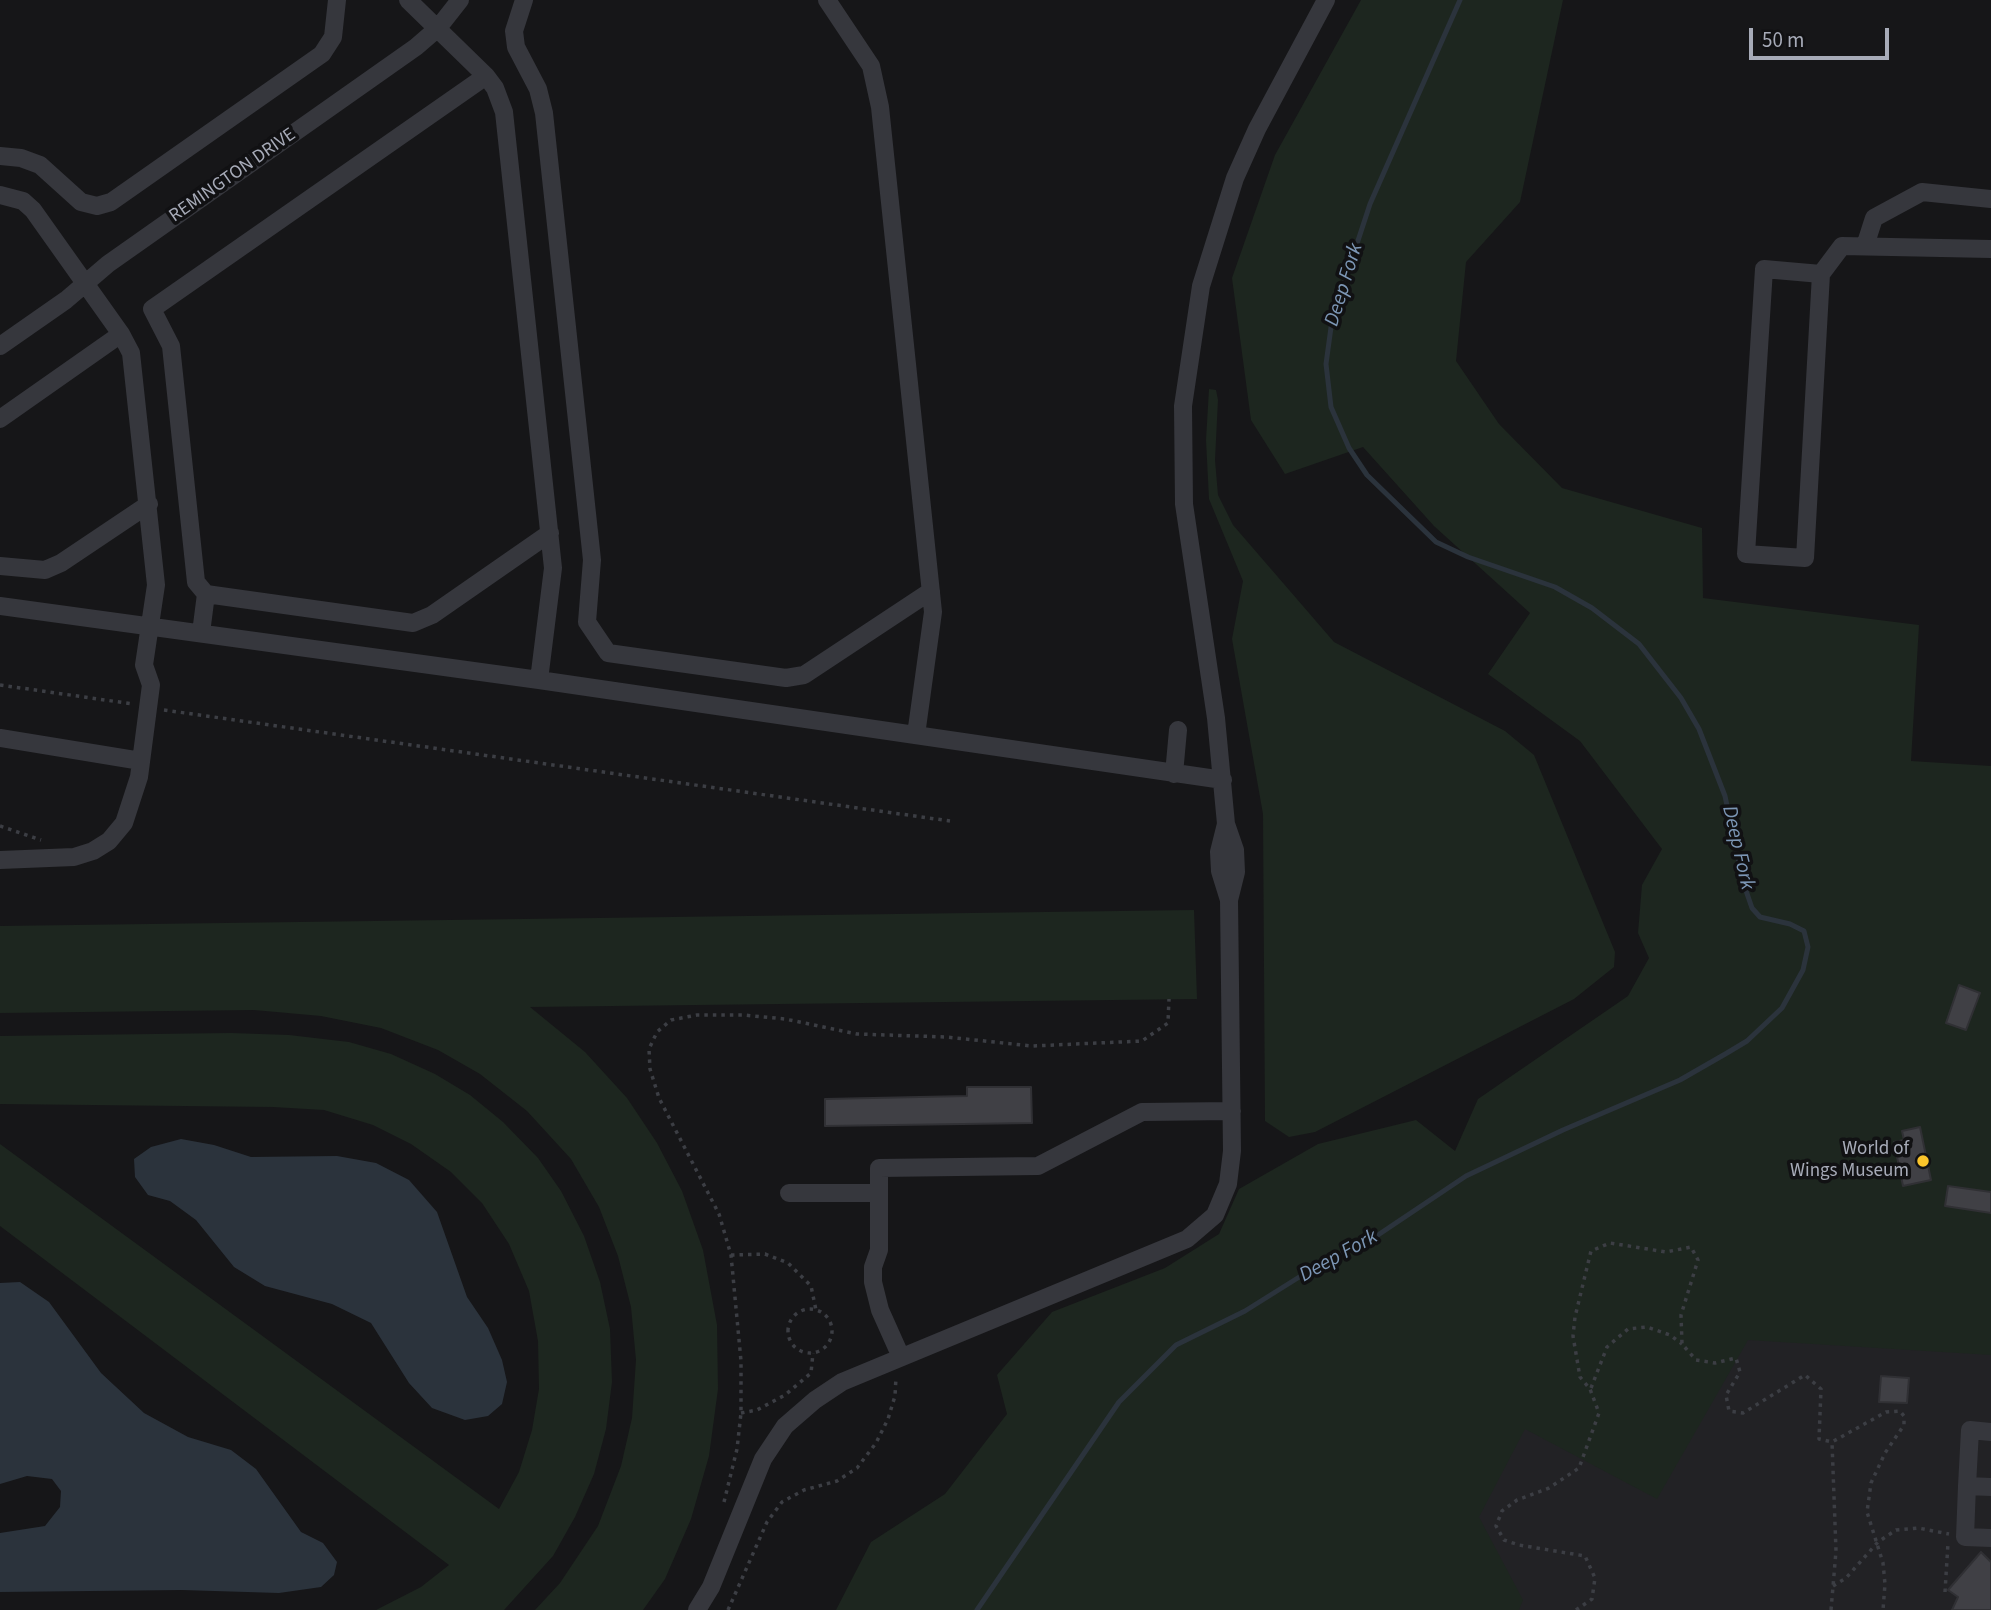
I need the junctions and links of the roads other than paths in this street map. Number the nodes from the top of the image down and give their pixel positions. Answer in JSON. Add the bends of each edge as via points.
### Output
{"nodes":[{"id":1,"x":337,"y":0,"type":"edge"},
{"id":2,"x":408,"y":0,"type":"edge"},
{"id":3,"x":460,"y":0,"type":"edge"},
{"id":4,"x":524,"y":0,"type":"edge"},
{"id":5,"x":827,"y":0,"type":"edge"},
{"id":6,"x":1326,"y":0,"type":"edge"},
{"id":7,"x":438,"y":28,"type":"junction"},
{"id":8,"x":486,"y":76,"type":"junction"},
{"id":9,"x":0,"y":156,"type":"edge"},
{"id":10,"x":0,"y":195,"type":"edge"},
{"id":11,"x":1991,"y":199,"type":"edge"},
{"id":12,"x":1865,"y":246,"type":"junction"},
{"id":13,"x":1991,"y":248,"type":"edge"},
{"id":14,"x":1821,"y":274,"type":"junction"},
{"id":15,"x":86,"y":283,"type":"junction"},
{"id":16,"x":121,"y":334,"type":"junction"},
{"id":17,"x":0,"y":346,"type":"edge"},
{"id":18,"x":0,"y":419,"type":"edge"},
{"id":19,"x":149,"y":504,"type":"junction"},
{"id":20,"x":550,"y":533,"type":"junction"},
{"id":21,"x":0,"y":566,"type":"edge"},
{"id":22,"x":931,"y":591,"type":"junction"},
{"id":23,"x":206,"y":594,"type":"junction"},
{"id":24,"x":0,"y":606,"type":"edge"},
{"id":25,"x":149,"y":626,"type":"junction"},
{"id":26,"x":201,"y":633,"type":"junction"},
{"id":27,"x":539,"y":680,"type":"junction"},
{"id":28,"x":1178,"y":730,"type":"dead end"},
{"id":29,"x":916,"y":735,"type":"junction"},
{"id":30,"x":0,"y":738,"type":"edge"},
{"id":31,"x":141,"y":761,"type":"junction"},
{"id":32,"x":1174,"y":774,"type":"junction"},
{"id":33,"x":1223,"y":780,"type":"junction"},
{"id":34,"x":0,"y":860,"type":"edge"},
{"id":35,"x":1232,"y":1111,"type":"junction"},
{"id":36,"x":789,"y":1193,"type":"dead end"},
{"id":37,"x":879,"y":1193,"type":"junction"},
{"id":38,"x":896,"y":1359,"type":"junction"},
{"id":39,"x":1991,"y":1432,"type":"edge"},
{"id":40,"x":1967,"y":1486,"type":"junction"},
{"id":41,"x":1991,"y":1487,"type":"edge"},
{"id":42,"x":1991,"y":1538,"type":"edge"},
{"id":43,"x":697,"y":1610,"type":"edge"}],
"edges":[{"from":1,"to":9,"type":"street","via":[[333,37],[322,54],[111,202],[97,206],[81,202],[40,165]]},
{"from":2,"to":7,"type":"street"},
{"from":3,"to":7,"type":"street","name":"REMINGTON DRIVE"},
{"from":4,"to":22,"type":"street","via":[[514,31],[516,47],[538,89],[544,113],[592,560],[587,622],[608,653],[786,678],[804,676]]},
{"from":5,"to":22,"type":"street","via":[[860,46],[876,83]]},
{"from":6,"to":33,"type":"street","via":[[1256,128],[1235,178],[1207,261],[1187,363],[1184,505]]},
{"from":7,"to":8,"type":"street"},
{"from":7,"to":15,"type":"street","name":"REMINGTON DRIVE"},
{"from":8,"to":20,"type":"street","via":[[501,101],[506,127]]},
{"from":8,"to":23,"type":"street","via":[[152,309],[171,346],[196,582]]},
{"from":10,"to":15,"type":"street","via":[[23,201],[33,210]]},
{"from":11,"to":12,"type":"street","via":[[1922,192],[1874,218]]},
{"from":12,"to":13,"type":"street"},
{"from":12,"to":14,"type":"street","via":[[1842,246]]},
{"from":14,"to":14,"type":"street","via":[[1805,558],[1746,554],[1764,269]]},
{"from":15,"to":16,"type":"street"},
{"from":15,"to":17,"type":"street","name":"REMINGTON DRIVE"},
{"from":16,"to":18,"type":"street"},
{"from":16,"to":19,"type":"street","via":[[134,364]]},
{"from":19,"to":21,"type":"street","via":[[45,570]]},
{"from":19,"to":25,"type":"street","via":[[156,584]]},
{"from":20,"to":23,"type":"street","via":[[432,615],[413,623]]},
{"from":20,"to":27,"type":"street","via":[[553,578]]},
{"from":22,"to":29,"type":"street","via":[[934,620]]},
{"from":23,"to":26,"type":"street"},
{"from":24,"to":25,"type":"street"},
{"from":25,"to":26,"type":"street"},
{"from":25,"to":31,"type":"street","via":[[144,665],[151,685]]},
{"from":26,"to":27,"type":"street"},
{"from":27,"to":29,"type":"street"},
{"from":28,"to":32,"type":"street"},
{"from":29,"to":32,"type":"street"},
{"from":30,"to":31,"type":"street"},
{"from":31,"to":34,"type":"street","via":[[134,802],[124,823],[101,846],[74,858]]},
{"from":32,"to":33,"type":"street"},
{"from":33,"to":35,"type":"street","via":[[1226,824],[1236,850],[1228,900]]},
{"from":35,"to":37,"type":"street","via":[[1142,1112],[1038,1166],[879,1168]]},
{"from":35,"to":38,"type":"street","via":[[1228,1184],[1215,1215],[1186,1239]]},
{"from":36,"to":37,"type":"street"},
{"from":37,"to":38,"type":"street","via":[[879,1251],[873,1282]]},
{"from":38,"to":43,"type":"street","via":[[842,1382],[785,1426],[763,1459],[711,1587]]},
{"from":39,"to":40,"type":"street","via":[[1970,1430]]},
{"from":40,"to":41,"type":"street"},
{"from":40,"to":42,"type":"street","via":[[1957,1536]]}]}
